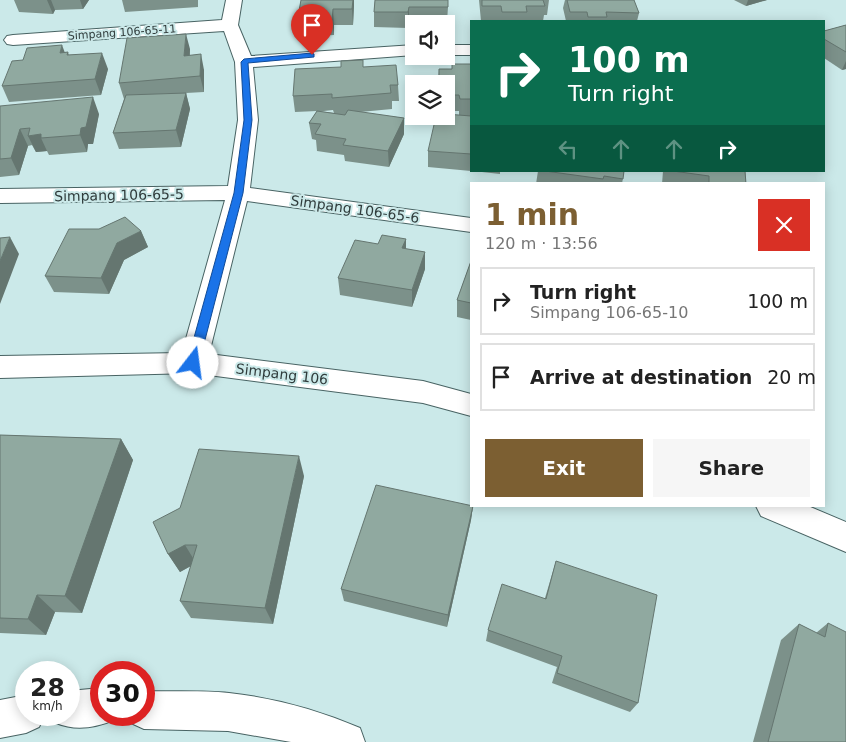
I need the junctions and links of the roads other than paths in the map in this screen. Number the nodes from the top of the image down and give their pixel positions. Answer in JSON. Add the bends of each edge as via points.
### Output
{"nodes":[{"id":1,"x":234,"y":0,"type":"edge"},
{"id":2,"x":230,"y":25,"type":"junction"},
{"id":3,"x":13,"y":40,"type":"dead end"},
{"id":4,"x":405,"y":50,"type":"edge"},
{"id":5,"x":455,"y":50,"type":"edge"},
{"id":6,"x":470,"y":50,"type":"edge"},
{"id":7,"x":244,"y":62,"type":"junction"},
{"id":8,"x":238,"y":193,"type":"junction"},
{"id":9,"x":0,"y":196,"type":"edge"},
{"id":10,"x":470,"y":225,"type":"edge"},
{"id":11,"x":193,"y":363,"type":"junction"},
{"id":12,"x":0,"y":368,"type":"edge"},
{"id":13,"x":470,"y":405,"type":"edge"},
{"id":14,"x":774,"y":507,"type":"edge"},
{"id":15,"x":846,"y":536,"type":"edge"},
{"id":16,"x":155,"y":710,"type":"edge"},
{"id":17,"x":15,"y":716,"type":"edge"},
{"id":18,"x":0,"y":719,"type":"edge"},
{"id":19,"x":346,"y":742,"type":"edge"}],
"edges":[{"from":1,"to":2,"type":"street"},
{"from":2,"to":3,"type":"street","name":"Simpang 106-65-11"},
{"from":2,"to":7,"type":"street"},
{"from":4,"to":7,"type":"street"},
{"from":5,"to":6,"type":"street"},
{"from":7,"to":8,"type":"street","via":[[248,120]]},
{"from":8,"to":9,"type":"street","name":"Simpang 106-65-5"},
{"from":8,"to":10,"type":"street","name":"Simpang 106-65-6"},
{"from":8,"to":11,"type":"street"},
{"from":11,"to":12,"type":"street","name":"Simpang 106"},
{"from":11,"to":13,"type":"street","name":"Simpang 106","via":[[423,392]]},
{"from":14,"to":15,"type":"street"},
{"from":16,"to":19,"type":"street","via":[[228,712],[280,720]]},
{"from":17,"to":18,"type":"street"}]}
